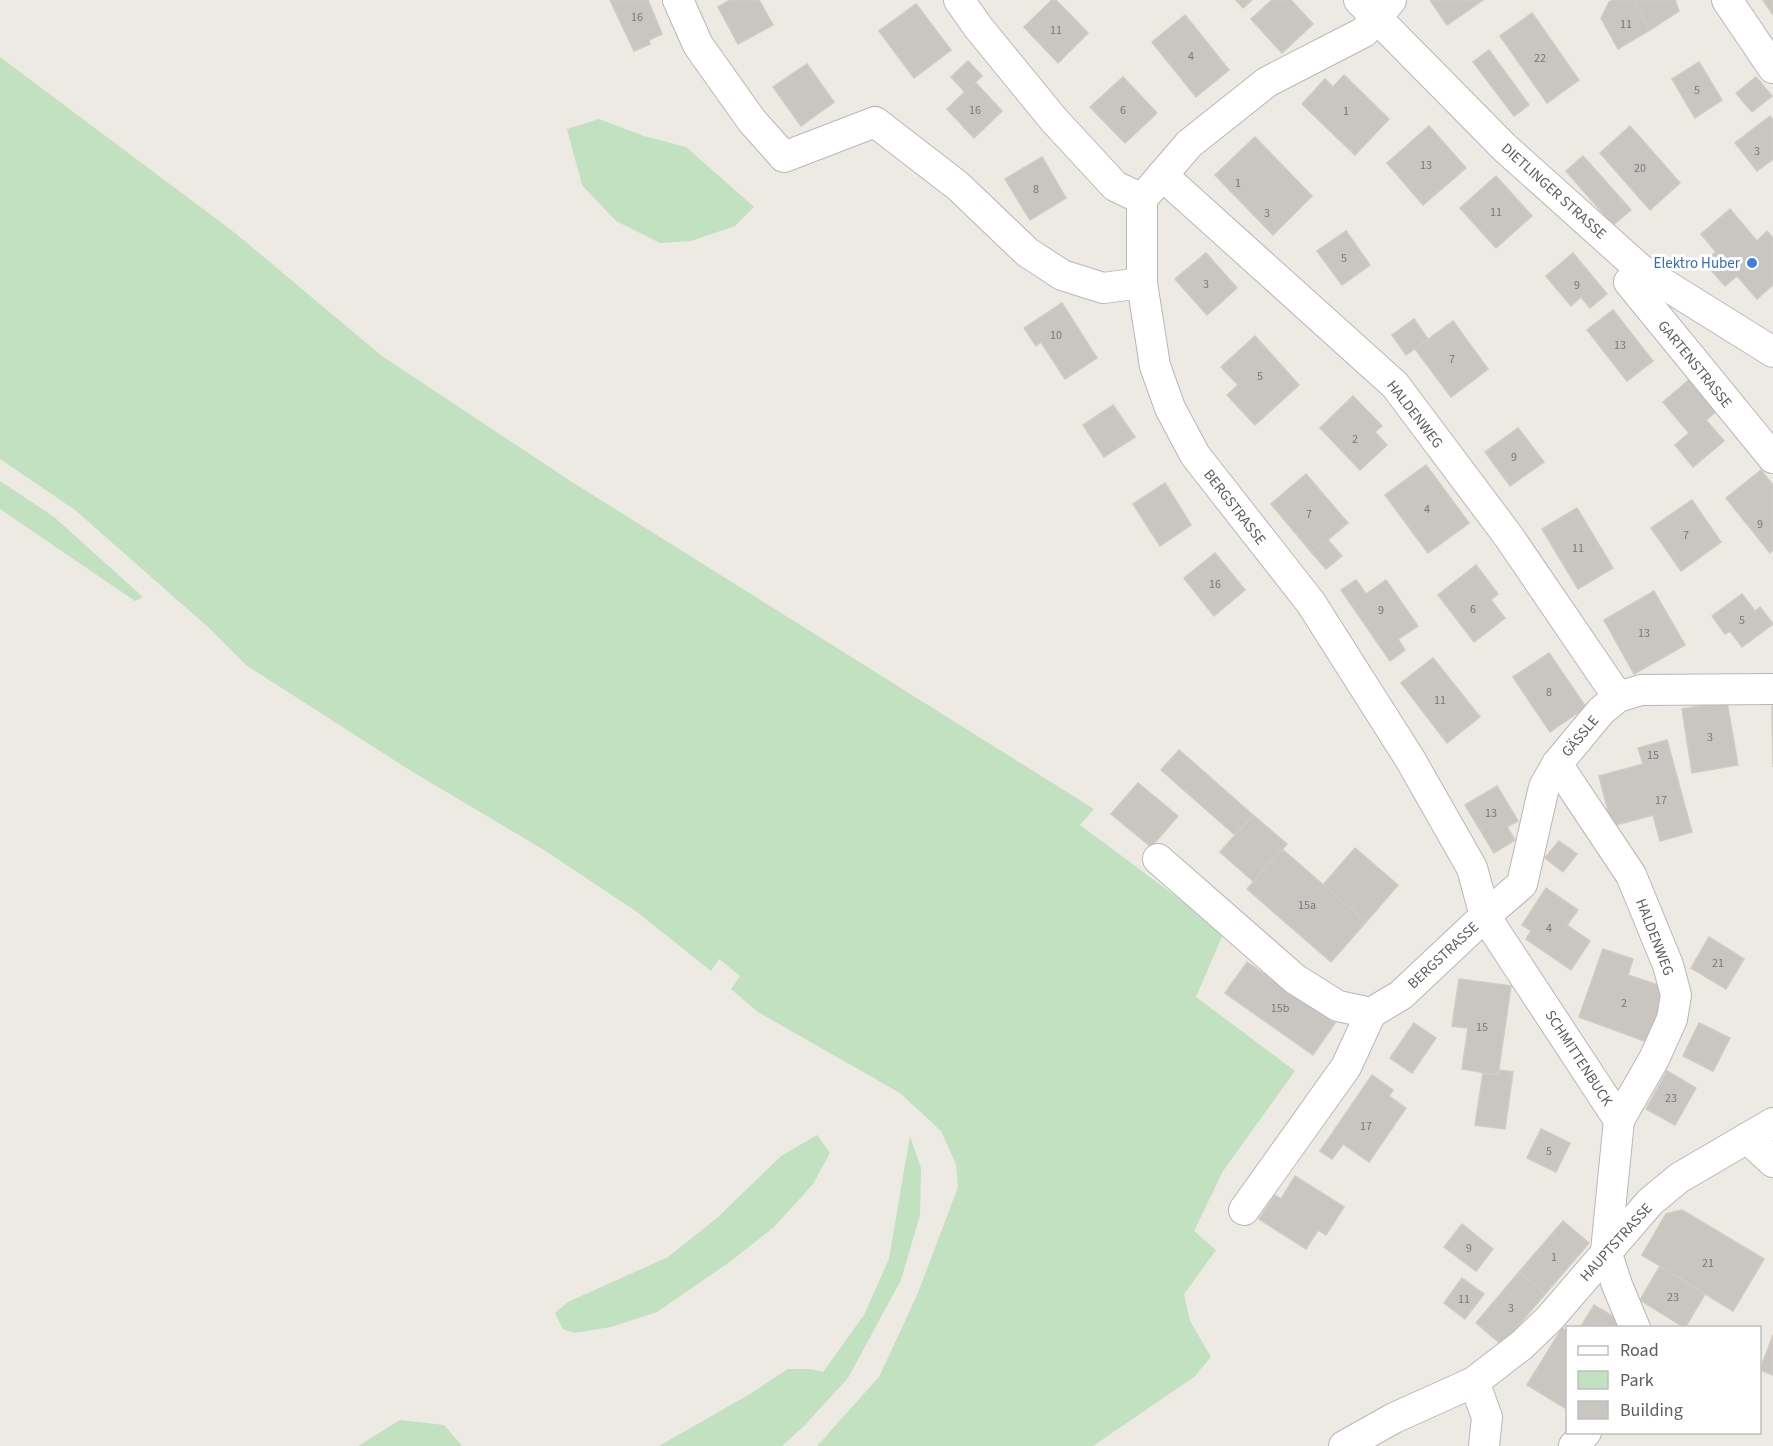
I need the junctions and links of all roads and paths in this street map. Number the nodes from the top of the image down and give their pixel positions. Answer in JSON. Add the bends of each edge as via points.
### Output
{"nodes":[{"id":1,"x":678,"y":0,"type":"edge"},
{"id":2,"x":959,"y":0,"type":"edge"},
{"id":3,"x":1727,"y":0,"type":"edge"},
{"id":4,"x":1376,"y":6,"type":"edge"},
{"id":5,"x":1773,"y":68,"type":"edge"},
{"id":6,"x":1162,"y":175,"type":"junction"},
{"id":7,"x":1142,"y":199,"type":"junction"},
{"id":8,"x":1640,"y":269,"type":"junction"},
{"id":9,"x":1142,"y":283,"type":"junction"},
{"id":10,"x":1773,"y":352,"type":"edge"},
{"id":11,"x":1773,"y":458,"type":"edge"},
{"id":12,"x":1773,"y":689,"type":"edge"},
{"id":13,"x":1618,"y":697,"type":"junction"},
{"id":14,"x":1557,"y":764,"type":"junction"},
{"id":15,"x":1158,"y":859,"type":"dead end"},
{"id":16,"x":1485,"y":916,"type":"junction"},
{"id":17,"x":1371,"y":1013,"type":"junction"},
{"id":18,"x":1619,"y":1120,"type":"junction"},
{"id":19,"x":1773,"y":1123,"type":"edge"},
{"id":20,"x":1747,"y":1138,"type":"junction"},
{"id":21,"x":1773,"y":1162,"type":"edge"},
{"id":22,"x":1244,"y":1210,"type":"dead end"},
{"id":23,"x":1606,"y":1251,"type":"junction"},
{"id":24,"x":1634,"y":1326,"type":"edge"},
{"id":25,"x":1474,"y":1382,"type":"junction"},
{"id":26,"x":1584,"y":1434,"type":"edge"},
{"id":27,"x":1344,"y":1446,"type":"edge"},
{"id":28,"x":1484,"y":1446,"type":"edge"},
{"id":29,"x":1574,"y":1446,"type":"edge"}],
"edges":[{"from":1,"to":9,"type":"street","via":[[698,45],[752,121],[784,157],[875,122],[958,186],[1027,252],[1062,275],[1103,288]]},
{"from":2,"to":7,"type":"street","via":[[1054,120],[1115,186]]},
{"from":3,"to":5,"type":"street"},
{"from":4,"to":6,"type":"street","via":[[1364,32],[1267,82],[1189,144]]},
{"from":4,"to":8,"type":"street","name":"DIETLINGER STRASSE","via":[[1504,147]]},
{"from":6,"to":7,"type":"street"},
{"from":6,"to":13,"type":"street","name":"HALDENWEG","via":[[1395,386],[1509,537]]},
{"from":7,"to":9,"type":"street","name":"BERGSTRASSE"},
{"from":8,"to":10,"type":"street","name":"DIETLINGER STRASSE"},
{"from":8,"to":11,"type":"street","name":"GARTENSTRASSE","via":[[1629,282]]},
{"from":9,"to":16,"type":"street","name":"BERGSTRASSE","via":[[1155,366],[1170,408],[1195,455],[1311,603],[1410,759],[1472,868]]},
{"from":12,"to":13,"type":"street","name":"GÄSSLE","via":[[1641,690]]},
{"from":13,"to":14,"type":"street","name":"GÄSSLE","via":[[1601,711]]},
{"from":14,"to":16,"type":"street","name":"GÄSSLE","via":[[1544,786],[1522,884]]},
{"from":14,"to":18,"type":"street","name":"HALDENWEG","via":[[1631,875],[1668,965],[1676,995],[1672,1019],[1654,1059]]},
{"from":15,"to":17,"type":"street","via":[[1295,979],[1338,1006]]},
{"from":16,"to":17,"type":"street","name":"BERGSTRASSE","via":[[1401,995]]},
{"from":16,"to":18,"type":"street","name":"SCHMITTENBUCK"},
{"from":17,"to":22,"type":"street","via":[[1347,1067]]},
{"from":18,"to":23,"type":"street","name":"SCHMITTENBUCK"},
{"from":19,"to":20,"type":"street","name":"HAUPTSTRASSE"},
{"from":20,"to":21,"type":"street"},
{"from":20,"to":23,"type":"street","name":"HAUPTSTRASSE","via":[[1679,1178],[1650,1202]]},
{"from":23,"to":24,"type":"street"},
{"from":23,"to":25,"type":"street","name":"HAUPTSTRASSE","via":[[1522,1346]]},
{"from":25,"to":27,"type":"street","name":"HAUPTSTRASSE"},
{"from":25,"to":28,"type":"street","via":[[1487,1417]]},
{"from":26,"to":29,"type":"street"}]}
